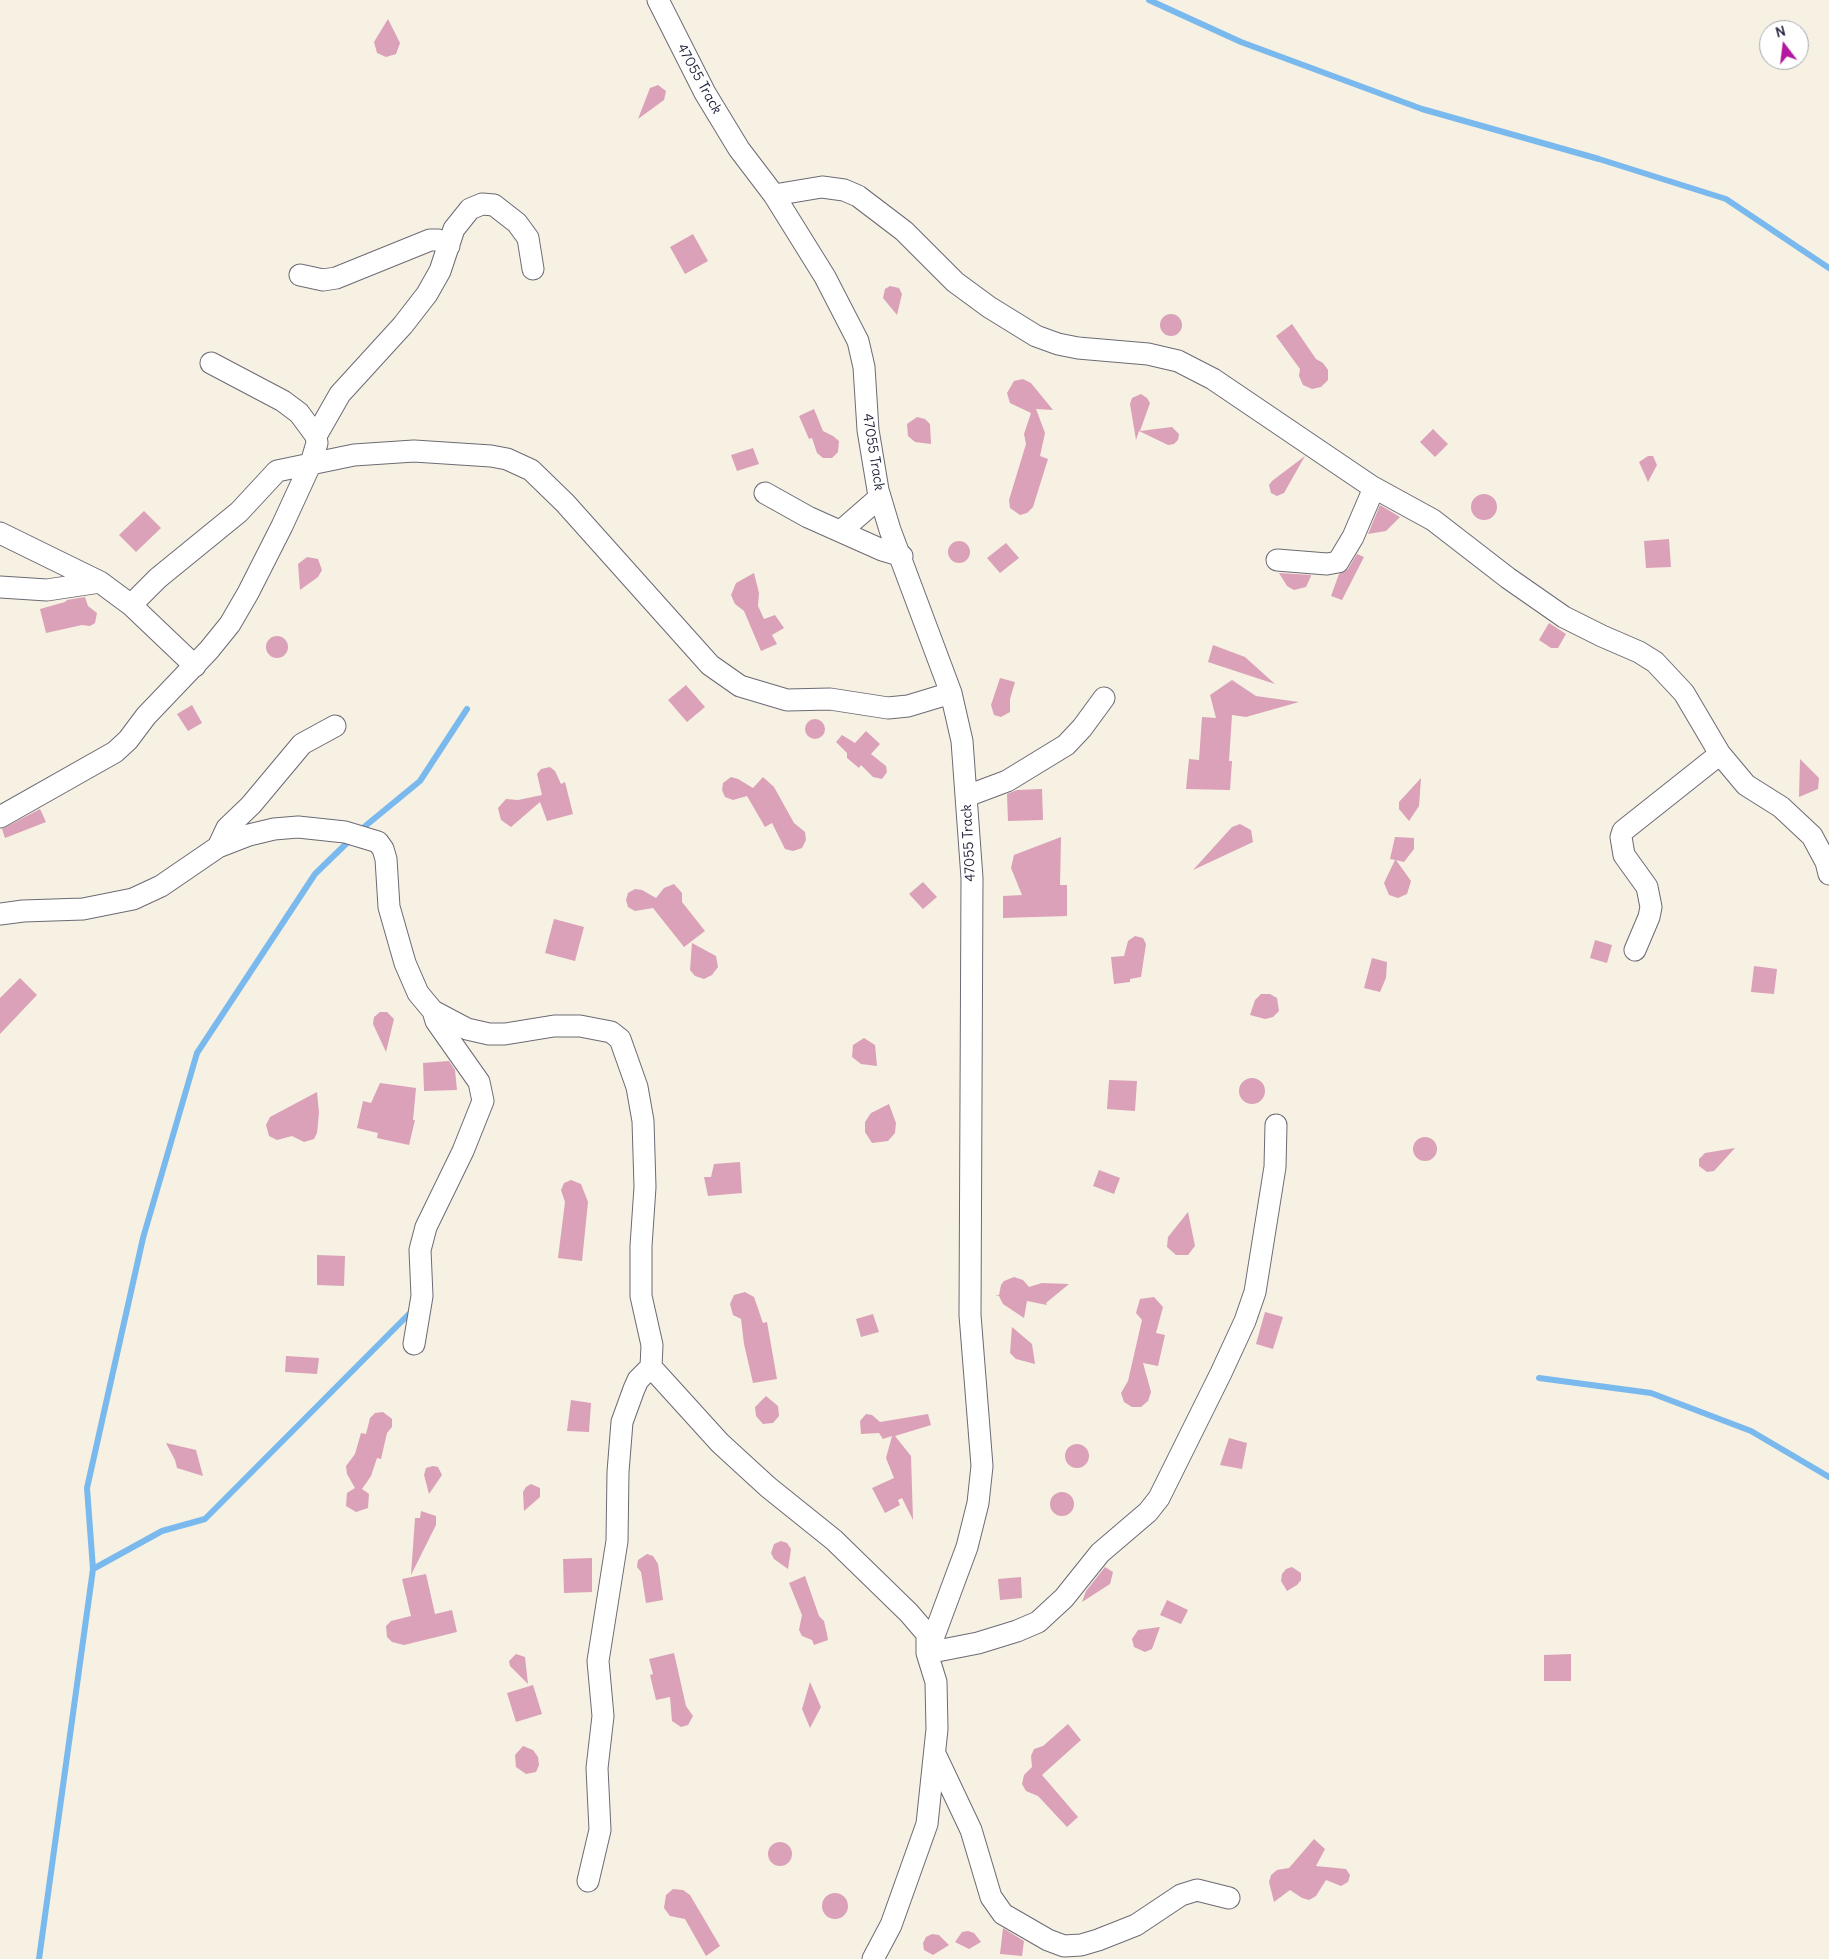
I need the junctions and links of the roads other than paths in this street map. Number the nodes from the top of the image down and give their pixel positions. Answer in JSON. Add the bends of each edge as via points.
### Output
{"nodes":[{"id":1,"x":658,"y":0,"type":"edge"},
{"id":2,"x":774,"y":195,"type":"junction"},
{"id":3,"x":449,"y":246,"type":"junction"},
{"id":4,"x":534,"y":270,"type":"dead end"},
{"id":5,"x":300,"y":275,"type":"dead end"},
{"id":6,"x":211,"y":363,"type":"dead end"},
{"id":7,"x":316,"y":436,"type":"junction"},
{"id":8,"x":311,"y":463,"type":"junction"},
{"id":9,"x":1374,"y":488,"type":"junction"},
{"id":10,"x":765,"y":493,"type":"dead end"},
{"id":11,"x":880,"y":497,"type":"junction"},
{"id":12,"x":841,"y":532,"type":"junction"},
{"id":13,"x":0,"y":533,"type":"edge"},
{"id":14,"x":902,"y":556,"type":"junction"},
{"id":15,"x":1278,"y":560,"type":"dead end"},
{"id":16,"x":100,"y":582,"type":"junction"},
{"id":17,"x":0,"y":587,"type":"edge"},
{"id":18,"x":131,"y":605,"type":"junction"},
{"id":19,"x":195,"y":666,"type":"junction"},
{"id":20,"x":951,"y":693,"type":"junction"},
{"id":21,"x":1104,"y":698,"type":"dead end"},
{"id":22,"x":335,"y":726,"type":"dead end"},
{"id":23,"x":1720,"y":754,"type":"junction"},
{"id":24,"x":967,"y":796,"type":"junction"},
{"id":25,"x":0,"y":817,"type":"edge"},
{"id":26,"x":218,"y":847,"type":"junction"},
{"id":27,"x":1829,"y":874,"type":"edge"},
{"id":28,"x":0,"y":914,"type":"edge"},
{"id":29,"x":1635,"y":950,"type":"dead end"},
{"id":30,"x":433,"y":1011,"type":"junction"},
{"id":31,"x":1276,"y":1125,"type":"dead end"},
{"id":32,"x":414,"y":1344,"type":"dead end"},
{"id":33,"x":651,"y":1367,"type":"junction"},
{"id":34,"x":927,"y":1653,"type":"junction"},
{"id":35,"x":936,"y":1756,"type":"junction"},
{"id":36,"x":588,"y":1881,"type":"dead end"},
{"id":37,"x":1229,"y":1898,"type":"dead end"},
{"id":38,"x":873,"y":1959,"type":"edge"}],
"edges":[{"from":1,"to":2,"type":"street","name":"47055 Track","via":[[710,101],[739,149]]},
{"from":2,"to":9,"type":"street","via":[[822,187],[858,196],[904,231],[956,282],[1021,328],[1058,344],[1097,351],[1148,354],[1178,361],[1213,379]]},
{"from":2,"to":11,"type":"street","name":"47055 Track","via":[[825,277],[858,341],[864,367],[868,430]]},
{"from":3,"to":4,"type":"street","via":[[454,229],[470,209],[482,204],[494,206],[517,223],[528,238]]},
{"from":3,"to":5,"type":"street","via":[[430,240],[336,278],[323,280]]},
{"from":3,"to":7,"type":"street","via":[[427,294],[340,394]]},
{"from":6,"to":7,"type":"street","via":[[284,401],[299,413]]},
{"from":7,"to":8,"type":"street"},
{"from":8,"to":18,"type":"street","via":[[277,471],[239,512],[158,578]]},
{"from":8,"to":19,"type":"street","via":[[248,593],[230,624]]},
{"from":8,"to":20,"type":"street","via":[[354,455],[414,451],[507,459],[531,470],[565,503],[710,665],[740,686],[787,700],[830,699],[888,708],[908,706]]},
{"from":9,"to":15,"type":"street","via":[[1353,537],[1338,562]]},
{"from":9,"to":23,"type":"street","via":[[1433,520],[1564,617],[1655,662],[1684,693]]},
{"from":10,"to":12,"type":"street"},
{"from":11,"to":12,"type":"street"},
{"from":11,"to":14,"type":"street","name":"47055 Track"},
{"from":12,"to":14,"type":"street"},
{"from":13,"to":16,"type":"street"},
{"from":14,"to":20,"type":"street","name":"47055 Track"},
{"from":16,"to":17,"type":"street","via":[[47,590]]},
{"from":16,"to":18,"type":"street"},
{"from":18,"to":19,"type":"street"},
{"from":19,"to":25,"type":"street","via":[[115,752]]},
{"from":20,"to":24,"type":"street","name":"47055 Track","via":[[962,741]]},
{"from":21,"to":24,"type":"street","via":[[1066,745],[1007,782]]},
{"from":22,"to":26,"type":"street","via":[[302,744],[251,805],[227,828]]},
{"from":23,"to":27,"type":"street","via":[[1746,785],[1781,807],[1812,836]]},
{"from":23,"to":29,"type":"street","via":[[1624,831],[1621,837],[1624,855],[1647,888],[1651,907],[1650,917]]},
{"from":24,"to":34,"type":"street","name":"47055 Track","via":[[972,878],[970,1315],[982,1466],[978,1503],[967,1547]]},
{"from":26,"to":28,"type":"street","via":[[161,886],[133,899],[83,909]]},
{"from":26,"to":30,"type":"street","via":[[249,835],[298,827],[346,832],[378,842],[386,859],[389,907],[405,963],[418,993]]},
{"from":30,"to":32,"type":"street","via":[[440,1027],[479,1082],[482,1101],[463,1151],[426,1228],[420,1250],[422,1296]]},
{"from":30,"to":33,"type":"street","via":[[467,1030],[489,1034],[580,1026],[611,1032],[620,1039],[637,1087],[643,1121],[645,1170],[641,1296],[652,1345]]},
{"from":31,"to":34,"type":"street","via":[[1275,1167],[1255,1292],[1225,1365],[1159,1498],[1148,1512],[1100,1553],[1064,1598],[1038,1622],[1017,1632],[978,1643]]},
{"from":33,"to":34,"type":"street","via":[[720,1442],[768,1487],[834,1540],[908,1613],[927,1634]]},
{"from":33,"to":36,"type":"street","via":[[638,1380],[621,1429],[617,1541],[598,1661],[603,1716],[597,1768],[600,1830]]},
{"from":34,"to":35,"type":"street","via":[[936,1682]]},
{"from":35,"to":37,"type":"street","via":[[971,1830],[994,1902],[1003,1914],[1048,1940],[1064,1946],[1098,1940],[1136,1925],[1181,1895],[1197,1890]]},
{"from":35,"to":38,"type":"street","via":[[927,1824],[891,1925]]}]}
